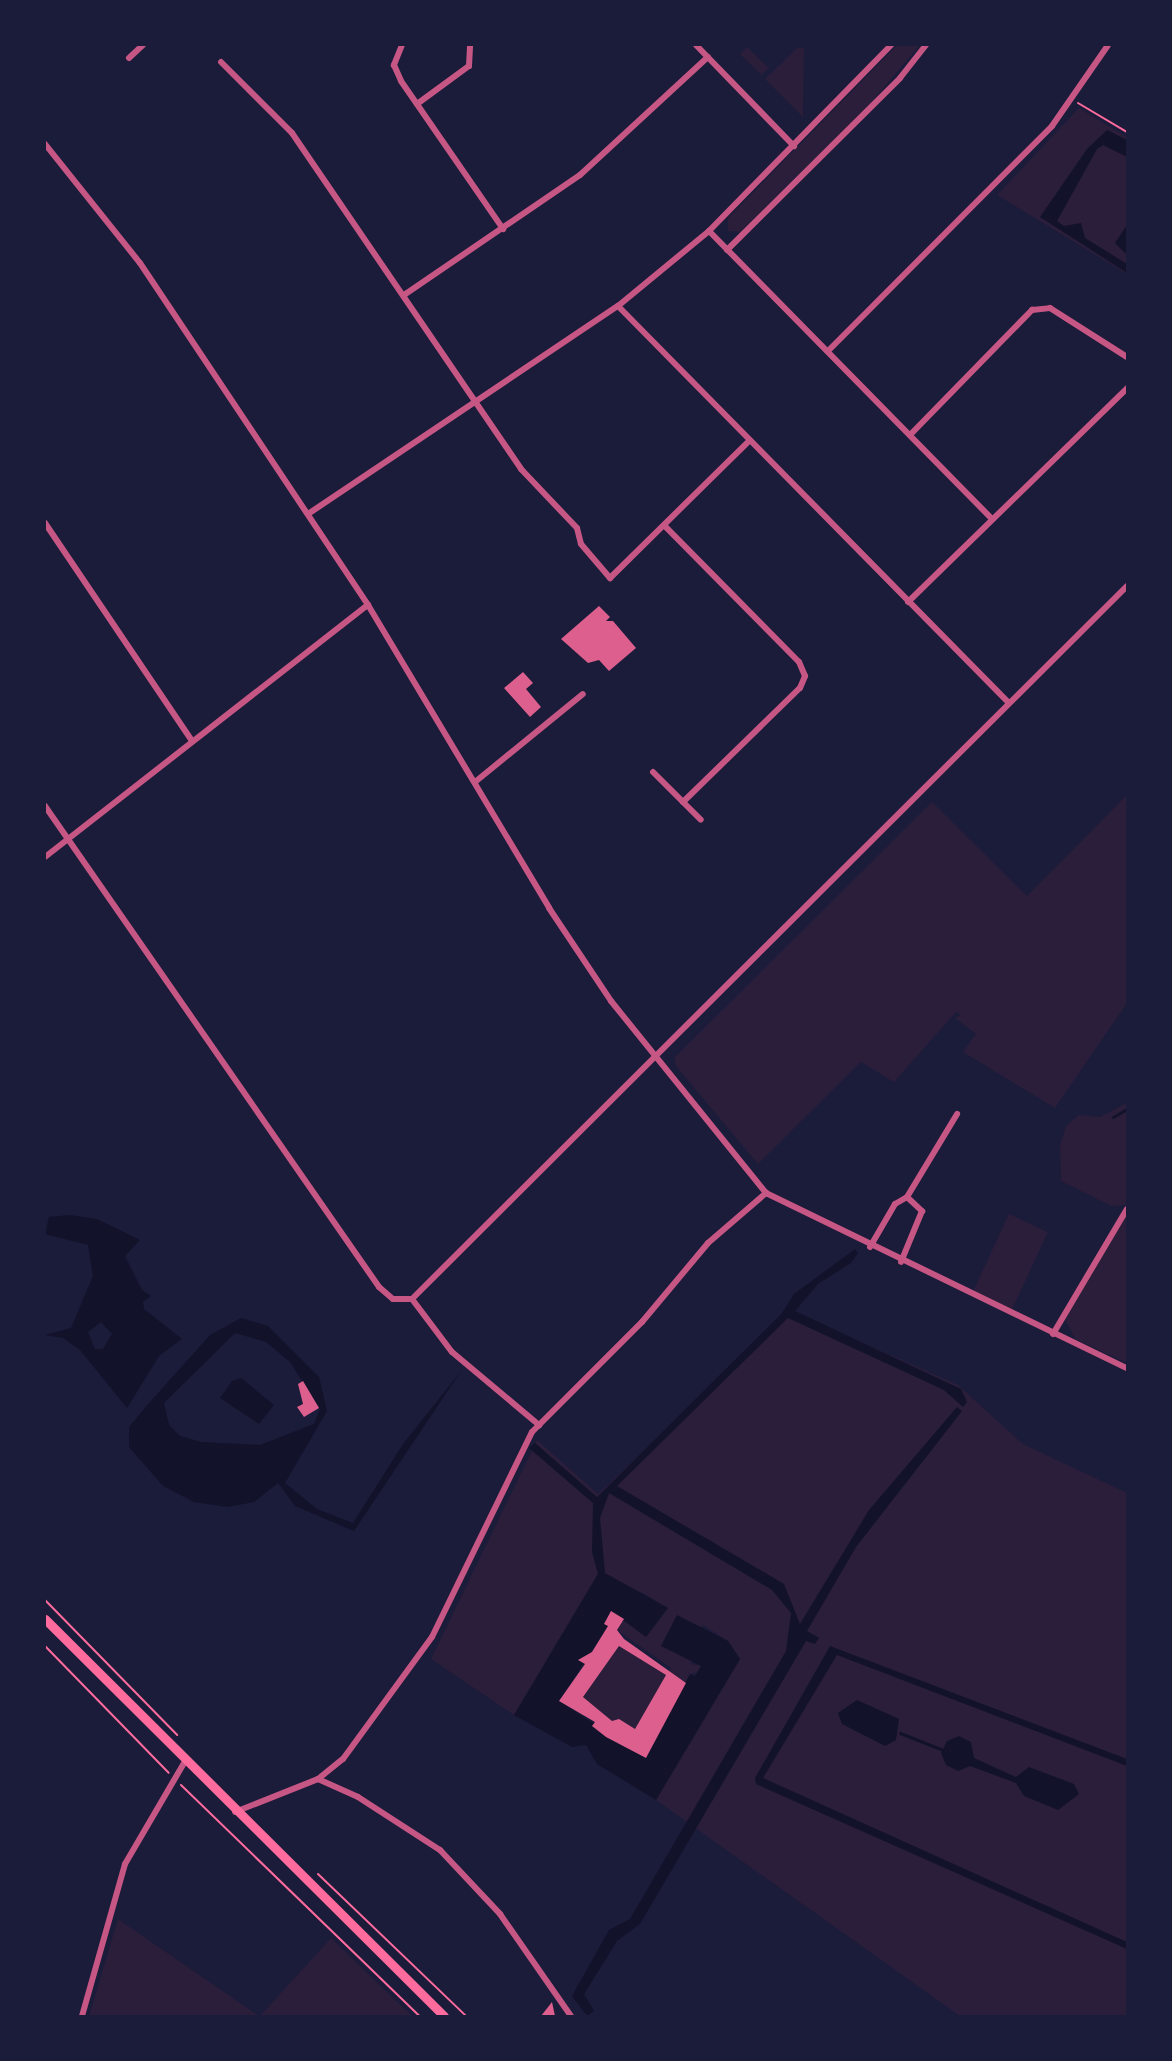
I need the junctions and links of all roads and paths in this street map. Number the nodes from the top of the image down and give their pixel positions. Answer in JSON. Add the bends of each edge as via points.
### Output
{"nodes":[{"id":1,"x":143,"y":45,"type":"edge"},
{"id":2,"x":402,"y":45,"type":"edge"},
{"id":3,"x":470,"y":45,"type":"edge"},
{"id":4,"x":696,"y":45,"type":"edge"},
{"id":5,"x":891,"y":45,"type":"edge"},
{"id":6,"x":926,"y":45,"type":"edge"},
{"id":7,"x":1108,"y":45,"type":"edge"},
{"id":8,"x":708,"y":57,"type":"junction"},
{"id":9,"x":129,"y":58,"type":"dead end"},
{"id":10,"x":221,"y":62,"type":"dead end"},
{"id":11,"x":1071,"y":99,"type":"junction"},
{"id":12,"x":417,"y":104,"type":"junction"},
{"id":13,"x":1127,"y":132,"type":"edge"},
{"id":14,"x":45,"y":144,"type":"edge"},
{"id":15,"x":794,"y":146,"type":"junction"},
{"id":16,"x":503,"y":229,"type":"junction"},
{"id":17,"x":709,"y":231,"type":"junction"},
{"id":18,"x":727,"y":250,"type":"junction"},
{"id":19,"x":404,"y":296,"type":"junction"},
{"id":20,"x":618,"y":306,"type":"junction"},
{"id":21,"x":829,"y":350,"type":"junction"},
{"id":22,"x":1127,"y":357,"type":"edge"},
{"id":23,"x":1127,"y":388,"type":"edge"},
{"id":24,"x":475,"y":402,"type":"junction"},
{"id":25,"x":910,"y":435,"type":"junction"},
{"id":26,"x":748,"y":442,"type":"junction"},
{"id":27,"x":308,"y":514,"type":"junction"},
{"id":28,"x":993,"y":519,"type":"junction"},
{"id":29,"x":45,"y":523,"type":"edge"},
{"id":30,"x":664,"y":525,"type":"junction"},
{"id":31,"x":1127,"y":586,"type":"edge"},
{"id":32,"x":908,"y":602,"type":"junction"},
{"id":33,"x":369,"y":605,"type":"junction"},
{"id":34,"x":583,"y":694,"type":"dead end"},
{"id":35,"x":1009,"y":703,"type":"junction"},
{"id":36,"x":192,"y":741,"type":"junction"},
{"id":37,"x":653,"y":771,"type":"dead end"},
{"id":38,"x":475,"y":782,"type":"junction"},
{"id":39,"x":683,"y":802,"type":"junction"},
{"id":40,"x":45,"y":806,"type":"edge"},
{"id":41,"x":701,"y":820,"type":"dead end"},
{"id":42,"x":67,"y":836,"type":"junction"},
{"id":43,"x":45,"y":857,"type":"edge"},
{"id":44,"x":653,"y":1057,"type":"junction"},
{"id":45,"x":957,"y":1114,"type":"dead end"},
{"id":46,"x":766,"y":1193,"type":"junction"},
{"id":47,"x":907,"y":1197,"type":"junction"},
{"id":48,"x":1127,"y":1209,"type":"edge"},
{"id":49,"x":870,"y":1247,"type":"junction"},
{"id":50,"x":901,"y":1262,"type":"junction"},
{"id":51,"x":412,"y":1299,"type":"junction"},
{"id":52,"x":1053,"y":1334,"type":"junction"},
{"id":53,"x":1127,"y":1368,"type":"edge"},
{"id":54,"x":538,"y":1425,"type":"junction"},
{"id":55,"x":45,"y":1600,"type":"edge"},
{"id":56,"x":45,"y":1619,"type":"edge"},
{"id":57,"x":45,"y":1646,"type":"edge"},
{"id":58,"x":179,"y":1736,"type":"dead end"},
{"id":59,"x":184,"y":1763,"type":"junction"},
{"id":60,"x":173,"y":1777,"type":"junction"},
{"id":61,"x":318,"y":1779,"type":"junction"},
{"id":62,"x":234,"y":1812,"type":"junction"},
{"id":63,"x":316,"y":1873,"type":"dead end"},
{"id":64,"x":82,"y":2016,"type":"edge"},
{"id":65,"x":419,"y":2016,"type":"edge"},
{"id":66,"x":444,"y":2016,"type":"edge"},
{"id":67,"x":466,"y":2016,"type":"edge"},
{"id":68,"x":572,"y":2016,"type":"edge"}],
"edges":[{"from":1,"to":9,"type":"street"},
{"from":2,"to":12,"type":"street","via":[[394,65]]},
{"from":3,"to":12,"type":"street","via":[[469,66]]},
{"from":4,"to":8,"type":"street"},
{"from":5,"to":15,"type":"street"},
{"from":6,"to":18,"type":"street","via":[[900,78]]},
{"from":7,"to":11,"type":"street"},
{"from":8,"to":15,"type":"street"},
{"from":8,"to":16,"type":"street","via":[[616,145]]},
{"from":10,"to":19,"type":"street","via":[[292,133]]},
{"from":11,"to":13,"type":"path"},
{"from":11,"to":21,"type":"street","via":[[1028,153]]},
{"from":12,"to":16,"type":"street"},
{"from":14,"to":27,"type":"street","via":[[140,263]]},
{"from":15,"to":17,"type":"street"},
{"from":16,"to":19,"type":"street"},
{"from":17,"to":18,"type":"street"},
{"from":17,"to":20,"type":"street"},
{"from":18,"to":21,"type":"street"},
{"from":19,"to":24,"type":"street"},
{"from":20,"to":24,"type":"street"},
{"from":20,"to":26,"type":"street"},
{"from":21,"to":25,"type":"street"},
{"from":22,"to":25,"type":"street","via":[[1050,308],[1032,310]]},
{"from":23,"to":28,"type":"street"},
{"from":24,"to":27,"type":"street"},
{"from":24,"to":30,"type":"street","via":[[521,469],[576,528],[581,544],[610,578]]},
{"from":25,"to":28,"type":"street"},
{"from":26,"to":30,"type":"street"},
{"from":26,"to":32,"type":"street"},
{"from":27,"to":33,"type":"street"},
{"from":28,"to":32,"type":"street"},
{"from":29,"to":36,"type":"street"},
{"from":30,"to":39,"type":"street","via":[[800,662],[805,676],[800,687]]},
{"from":31,"to":35,"type":"street"},
{"from":32,"to":35,"type":"street"},
{"from":33,"to":36,"type":"street"},
{"from":33,"to":38,"type":"street"},
{"from":34,"to":38,"type":"street"},
{"from":35,"to":44,"type":"street"},
{"from":36,"to":42,"type":"street"},
{"from":37,"to":39,"type":"street"},
{"from":38,"to":44,"type":"street","via":[[549,908]]},
{"from":39,"to":41,"type":"street"},
{"from":40,"to":42,"type":"street"},
{"from":42,"to":43,"type":"street"},
{"from":42,"to":51,"type":"street","via":[[379,1287],[393,1299]]},
{"from":44,"to":46,"type":"street"},
{"from":44,"to":51,"type":"street"},
{"from":45,"to":47,"type":"street"},
{"from":46,"to":49,"type":"street"},
{"from":46,"to":54,"type":"street","via":[[708,1243],[642,1322]]},
{"from":47,"to":49,"type":"street","via":[[895,1204]]},
{"from":47,"to":50,"type":"street","via":[[922,1211]]},
{"from":48,"to":52,"type":"street"},
{"from":49,"to":50,"type":"street"},
{"from":50,"to":52,"type":"street"},
{"from":51,"to":54,"type":"street","via":[[452,1352]]},
{"from":52,"to":53,"type":"street"},
{"from":54,"to":61,"type":"street","via":[[425,1649],[343,1759]]},
{"from":55,"to":58,"type":"path"},
{"from":56,"to":59,"type":"main road"},
{"from":57,"to":60,"type":"path"},
{"from":59,"to":60,"type":"street"},
{"from":59,"to":62,"type":"main road"},
{"from":60,"to":64,"type":"street","via":[[125,1864]]},
{"from":60,"to":65,"type":"path"},
{"from":61,"to":62,"type":"street"},
{"from":61,"to":68,"type":"street","via":[[367,1802],[440,1850],[500,1914]]},
{"from":62,"to":66,"type":"main road"},
{"from":63,"to":67,"type":"path"}]}
